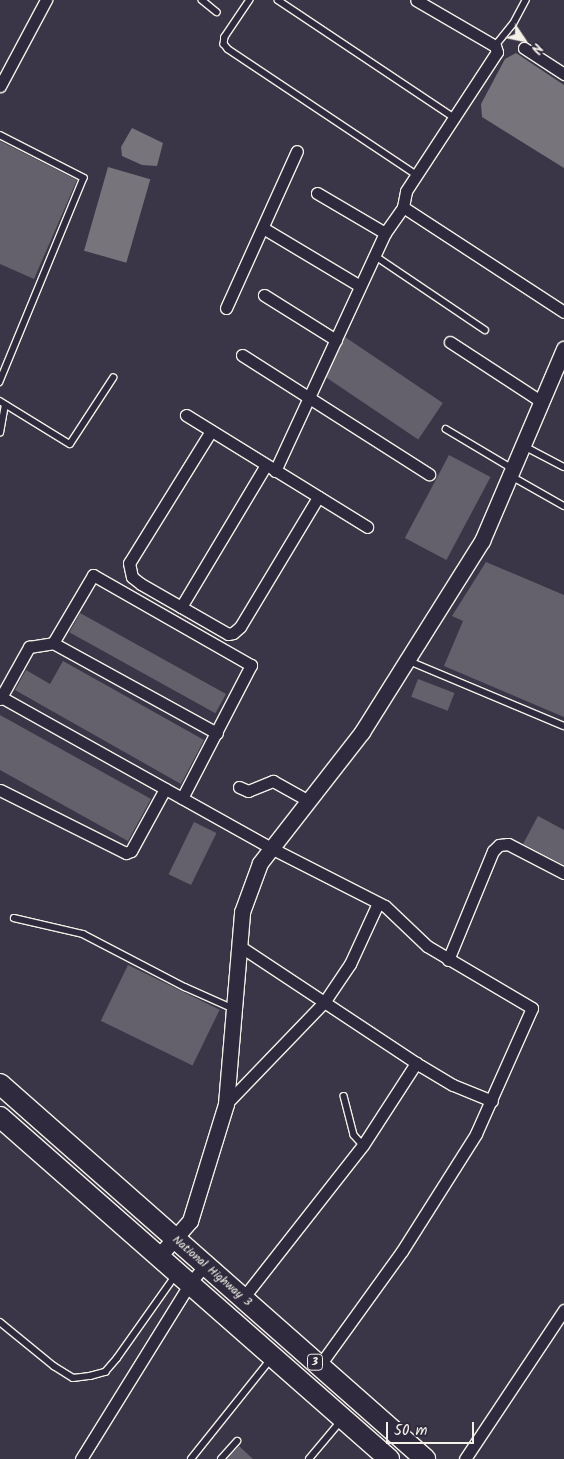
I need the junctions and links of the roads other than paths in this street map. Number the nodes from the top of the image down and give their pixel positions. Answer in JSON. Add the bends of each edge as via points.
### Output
{"nodes":[{"id":1,"x":46,"y":0,"type":"edge"},
{"id":2,"x":202,"y":0,"type":"edge"},
{"id":3,"x":250,"y":0,"type":"edge"},
{"id":4,"x":278,"y":0,"type":"edge"},
{"id":5,"x":416,"y":0,"type":"edge"},
{"id":6,"x":526,"y":0,"type":"edge"},
{"id":7,"x":217,"y":12,"type":"dead end"},
{"id":8,"x":495,"y":46,"type":"junction"},
{"id":9,"x":524,"y":48,"type":"dead end"},
{"id":10,"x":564,"y":74,"type":"edge"},
{"id":11,"x":0,"y":86,"type":"edge"},
{"id":12,"x":456,"y":118,"type":"junction"},
{"id":13,"x":0,"y":135,"type":"edge"},
{"id":14,"x":297,"y":151,"type":"dead end"},
{"id":15,"x":417,"y":175,"type":"junction"},
{"id":16,"x":318,"y":193,"type":"dead end"},
{"id":17,"x":403,"y":207,"type":"junction"},
{"id":18,"x":263,"y":228,"type":"junction"},
{"id":19,"x":385,"y":233,"type":"junction"},
{"id":20,"x":374,"y":255,"type":"junction"},
{"id":21,"x":360,"y":286,"type":"junction"},
{"id":22,"x":264,"y":295,"type":"dead end"},
{"id":23,"x":226,"y":308,"type":"dead end"},
{"id":24,"x":564,"y":312,"type":"edge"},
{"id":25,"x":485,"y":330,"type":"dead end"},
{"id":26,"x":336,"y":340,"type":"junction"},
{"id":27,"x":450,"y":342,"type":"dead end"},
{"id":28,"x":564,"y":349,"type":"edge"},
{"id":29,"x":242,"y":355,"type":"dead end"},
{"id":30,"x":113,"y":378,"type":"dead end"},
{"id":31,"x":0,"y":382,"type":"edge"},
{"id":32,"x":309,"y":398,"type":"junction"},
{"id":33,"x":542,"y":402,"type":"junction"},
{"id":34,"x":3,"y":403,"type":"edge"},
{"id":35,"x":186,"y":415,"type":"dead end"},
{"id":36,"x":446,"y":430,"type":"dead end"},
{"id":37,"x":211,"y":431,"type":"junction"},
{"id":38,"x":0,"y":433,"type":"edge"},
{"id":39,"x":524,"y":446,"type":"junction"},
{"id":40,"x":564,"y":467,"type":"edge"},
{"id":41,"x":270,"y":468,"type":"junction"},
{"id":42,"x":512,"y":473,"type":"junction"},
{"id":43,"x":429,"y":474,"type":"dead end"},
{"id":44,"x":318,"y":497,"type":"junction"},
{"id":45,"x":564,"y":506,"type":"edge"},
{"id":46,"x":367,"y":527,"type":"dead end"},
{"id":47,"x":181,"y":607,"type":"junction"},
{"id":48,"x":53,"y":643,"type":"junction"},
{"id":49,"x":406,"y":660,"type":"junction"},
{"id":50,"x":0,"y":698,"type":"edge"},
{"id":51,"x":564,"y":726,"type":"edge"},
{"id":52,"x":217,"y":733,"type":"junction"},
{"id":53,"x":239,"y":787,"type":"dead end"},
{"id":54,"x":166,"y":789,"type":"junction"},
{"id":55,"x":0,"y":790,"type":"edge"},
{"id":56,"x":182,"y":798,"type":"junction"},
{"id":57,"x":309,"y":801,"type":"junction"},
{"id":58,"x":271,"y":848,"type":"junction"},
{"id":59,"x":564,"y":872,"type":"edge"},
{"id":60,"x":378,"y":903,"type":"junction"},
{"id":61,"x":14,"y":918,"type":"dead end"},
{"id":62,"x":241,"y":948,"type":"junction"},
{"id":63,"x":448,"y":960,"type":"junction"},
{"id":64,"x":325,"y":1001,"type":"junction"},
{"id":65,"x":234,"y":1009,"type":"junction"},
{"id":66,"x":416,"y":1062,"type":"junction"},
{"id":67,"x":0,"y":1084,"type":"edge"},
{"id":68,"x":344,"y":1096,"type":"dead end"},
{"id":69,"x":492,"y":1101,"type":"junction"},
{"id":70,"x":226,"y":1104,"type":"junction"},
{"id":71,"x":0,"y":1117,"type":"edge"},
{"id":72,"x":363,"y":1145,"type":"junction"},
{"id":73,"x":175,"y":1238,"type":"junction"},
{"id":74,"x":159,"y":1256,"type":"junction"},
{"id":75,"x":205,"y":1265,"type":"junction"},
{"id":76,"x":184,"y":1278,"type":"junction"},
{"id":77,"x":243,"y":1298,"type":"junction"},
{"id":78,"x":564,"y":1310,"type":"edge"},
{"id":79,"x":0,"y":1322,"type":"edge"},
{"id":80,"x":273,"y":1357,"type":"junction"},
{"id":81,"x":319,"y":1366,"type":"junction"},
{"id":82,"x":343,"y":1418,"type":"junction"},
{"id":83,"x":237,"y":1441,"type":"dead end"},
{"id":84,"x":81,"y":1459,"type":"edge"},
{"id":85,"x":191,"y":1459,"type":"edge"},
{"id":86,"x":221,"y":1459,"type":"edge"},
{"id":87,"x":309,"y":1459,"type":"edge"},
{"id":88,"x":389,"y":1459,"type":"edge"},
{"id":89,"x":425,"y":1459,"type":"edge"},
{"id":90,"x":465,"y":1459,"type":"edge"}],
"edges":[{"from":1,"to":11,"type":"street"},
{"from":2,"to":7,"type":"lane"},
{"from":3,"to":15,"type":"lane","via":[[225,37],[228,49]]},
{"from":4,"to":12,"type":"lane"},
{"from":5,"to":8,"type":"street"},
{"from":6,"to":8,"type":"lane","via":[[513,24]]},
{"from":8,"to":12,"type":"street","via":[[494,58]]},
{"from":9,"to":10,"type":"street"},
{"from":12,"to":15,"type":"street"},
{"from":13,"to":31,"type":"lane","via":[[84,178]]},
{"from":14,"to":18,"type":"street"},
{"from":15,"to":17,"type":"street","via":[[406,191]]},
{"from":16,"to":19,"type":"street"},
{"from":17,"to":19,"type":"street"},
{"from":17,"to":24,"type":"street"},
{"from":18,"to":21,"type":"street"},
{"from":18,"to":23,"type":"street"},
{"from":19,"to":20,"type":"street"},
{"from":20,"to":21,"type":"street"},
{"from":20,"to":25,"type":"lane"},
{"from":21,"to":26,"type":"street"},
{"from":22,"to":26,"type":"street"},
{"from":26,"to":32,"type":"street"},
{"from":27,"to":33,"type":"street"},
{"from":28,"to":33,"type":"street"},
{"from":29,"to":32,"type":"street"},
{"from":30,"to":34,"type":"lane","via":[[70,444]]},
{"from":32,"to":41,"type":"street"},
{"from":32,"to":43,"type":"street"},
{"from":33,"to":39,"type":"street"},
{"from":34,"to":38,"type":"lane"},
{"from":35,"to":37,"type":"street"},
{"from":36,"to":42,"type":"lane"},
{"from":37,"to":41,"type":"street"},
{"from":37,"to":47,"type":"street","via":[[129,563],[132,577]]},
{"from":39,"to":40,"type":"lane"},
{"from":39,"to":42,"type":"street"},
{"from":41,"to":44,"type":"street"},
{"from":41,"to":47,"type":"street"},
{"from":42,"to":45,"type":"lane"},
{"from":42,"to":49,"type":"street","via":[[482,542]]},
{"from":44,"to":46,"type":"street"},
{"from":44,"to":47,"type":"street","via":[[240,627],[228,634]]},
{"from":48,"to":50,"type":"street","via":[[29,648]]},
{"from":48,"to":52,"type":"street"},
{"from":48,"to":52,"type":"street","via":[[93,575],[251,665]]},
{"from":49,"to":51,"type":"lane"},
{"from":49,"to":57,"type":"street","via":[[362,732]]},
{"from":50,"to":54,"type":"street"},
{"from":52,"to":56,"type":"street"},
{"from":53,"to":57,"type":"street","via":[[248,791],[273,781]]},
{"from":54,"to":55,"type":"street","via":[[131,851],[126,853]]},
{"from":54,"to":56,"type":"street"},
{"from":56,"to":58,"type":"street"},
{"from":57,"to":58,"type":"street"},
{"from":58,"to":60,"type":"street"},
{"from":58,"to":62,"type":"street","via":[[260,863],[242,912]]},
{"from":59,"to":63,"type":"street","via":[[508,844],[500,845],[493,851]]},
{"from":60,"to":63,"type":"street"},
{"from":60,"to":64,"type":"street","via":[[350,964]]},
{"from":61,"to":65,"type":"lane","via":[[83,934]]},
{"from":62,"to":64,"type":"street"},
{"from":62,"to":65,"type":"street"},
{"from":63,"to":69,"type":"street","via":[[532,1008]]},
{"from":64,"to":66,"type":"street"},
{"from":64,"to":70,"type":"street"},
{"from":65,"to":70,"type":"street"},
{"from":66,"to":69,"type":"street","via":[[453,1085]]},
{"from":66,"to":72,"type":"street"},
{"from":67,"to":73,"type":"highway","name":"National Highway 3","number":"3"},
{"from":68,"to":72,"type":"lane","via":[[354,1135]]},
{"from":69,"to":81,"type":"street","via":[[476,1134],[402,1251]]},
{"from":70,"to":73,"type":"street","via":[[190,1221]]},
{"from":71,"to":74,"type":"highway","name":"National Highway 3","number":"3"},
{"from":72,"to":77,"type":"street"},
{"from":73,"to":74,"type":"street"},
{"from":73,"to":75,"type":"highway","name":"National Highway 3","number":"3"},
{"from":74,"to":76,"type":"highway","name":"National Highway 3","number":"3"},
{"from":75,"to":76,"type":"street"},
{"from":75,"to":77,"type":"highway","name":"National Highway 3","number":"3"},
{"from":76,"to":79,"type":"lane","via":[[105,1372],[98,1374],[73,1378]]},
{"from":76,"to":80,"type":"highway","name":"National Highway 3","number":"3"},
{"from":76,"to":84,"type":"street"},
{"from":77,"to":81,"type":"highway","name":"National Highway 3","number":"3"},
{"from":78,"to":90,"type":"street"},
{"from":80,"to":82,"type":"highway","name":"National Highway 3","number":"3"},
{"from":80,"to":85,"type":"lane"},
{"from":81,"to":89,"type":"highway","name":"National Highway 3","number":"3"},
{"from":82,"to":87,"type":"lane"},
{"from":82,"to":88,"type":"highway","name":"National Highway 3","number":"3"},
{"from":83,"to":86,"type":"lane"}]}
